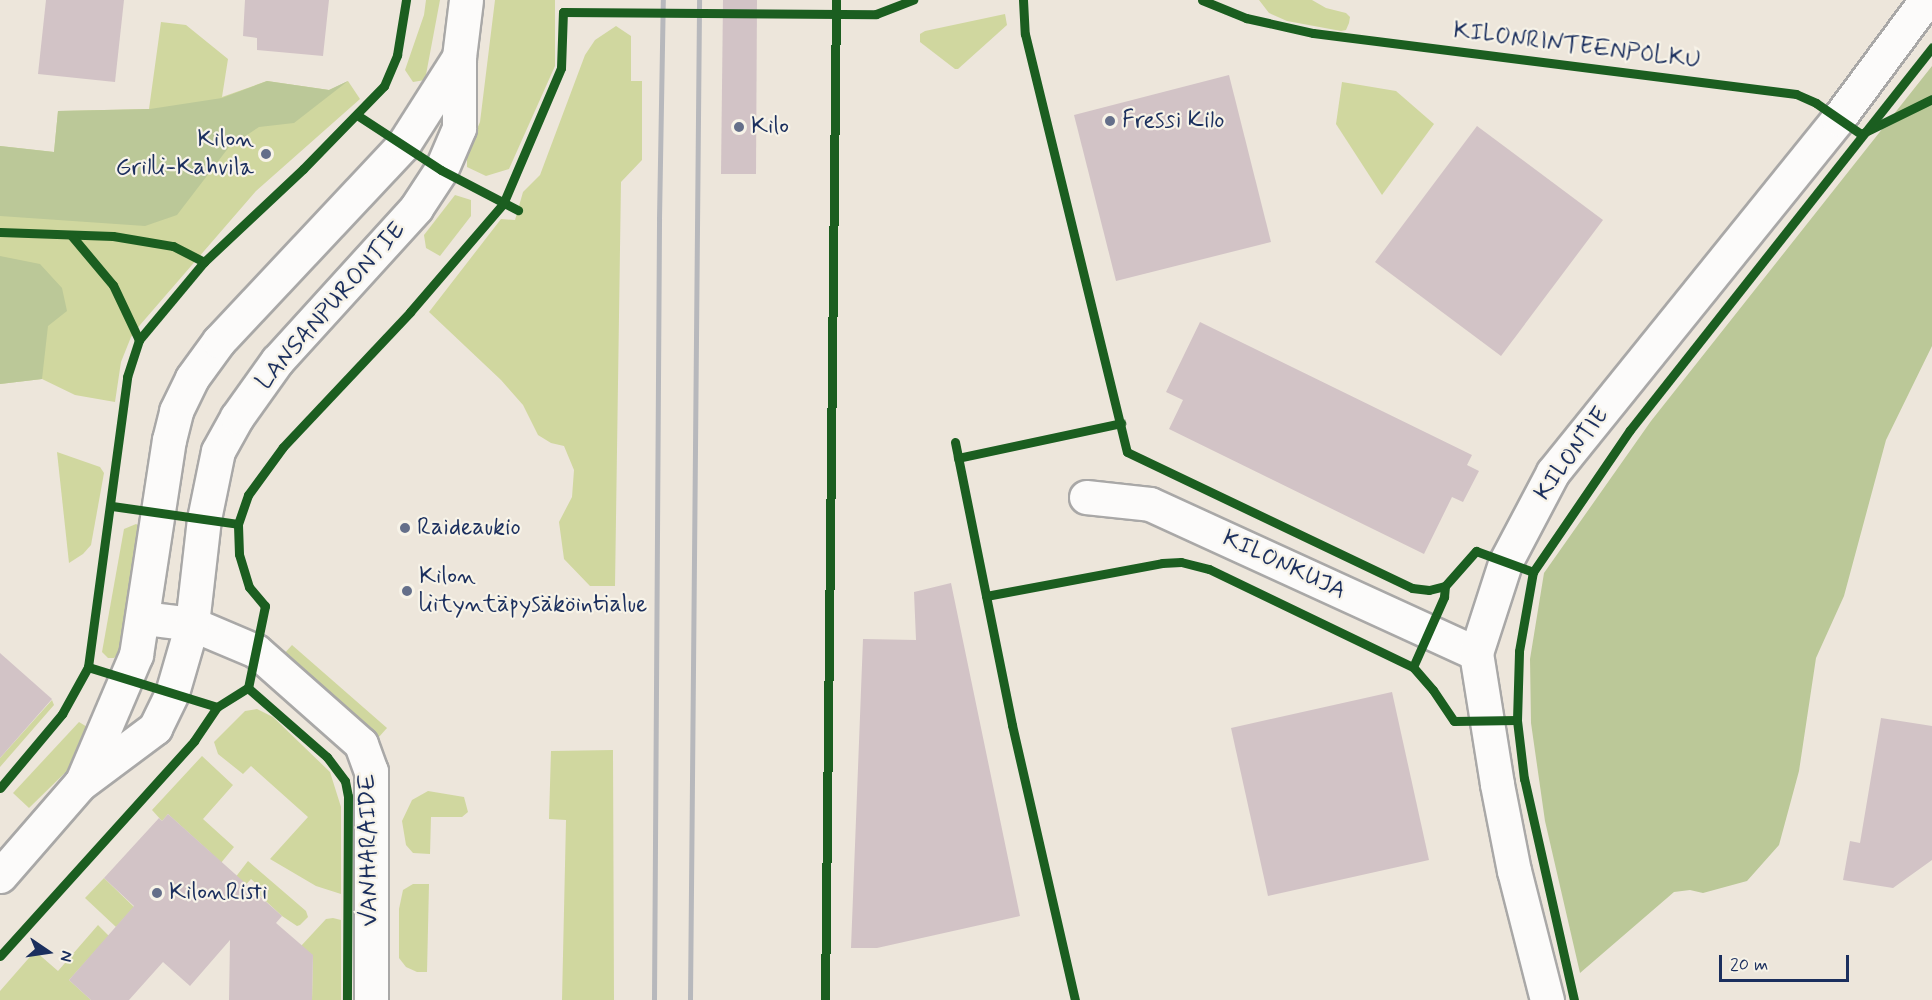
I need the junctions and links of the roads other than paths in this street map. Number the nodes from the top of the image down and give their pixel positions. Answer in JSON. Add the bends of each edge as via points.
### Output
{"nodes":[{"id":1,"x":466,"y":0,"type":"edge"},
{"id":2,"x":1926,"y":0,"type":"edge"},
{"id":3,"x":459,"y":57,"type":"junction"},
{"id":4,"x":1086,"y":497,"type":"dead end"},
{"id":5,"x":144,"y":618,"type":"junction"},
{"id":6,"x":192,"y":624,"type":"junction"},
{"id":7,"x":1476,"y":653,"type":"junction"},
{"id":8,"x":80,"y":784,"type":"junction"},
{"id":9,"x":0,"y":876,"type":"edge"},
{"id":10,"x":371,"y":1000,"type":"edge"},
{"id":11,"x":1547,"y":1000,"type":"edge"}],
"edges":[{"from":1,"to":3,"type":"street","name":"LANSANPURONTIE"},
{"from":2,"to":7,"type":"street","name":"KILONTIE","via":[[1838,119],[1553,471],[1506,562]]},
{"from":3,"to":5,"type":"street","name":"LANSANPURONTIE","via":[[403,145],[219,341],[192,378],[176,411],[169,440]]},
{"from":3,"to":6,"type":"street","name":"LANSANPURONTIE","via":[[459,128],[441,170],[416,208],[277,361],[218,451],[204,519]]},
{"from":4,"to":7,"type":"street","name":"KILONKUJA","via":[[1150,504]]},
{"from":5,"to":6,"type":"street","name":"VANHARAIDE"},
{"from":5,"to":8,"type":"street","name":"LANSANPURONTIE","via":[[133,663]]},
{"from":6,"to":8,"type":"street","name":"LANSANPURONTIE","via":[[172,693],[155,728]]},
{"from":6,"to":10,"type":"street","name":"VANHARAIDE","via":[[256,651],[362,744],[371,771]]},
{"from":7,"to":11,"type":"street","name":"KILONTIE","via":[[1514,871]]},
{"from":8,"to":9,"type":"street"}]}
